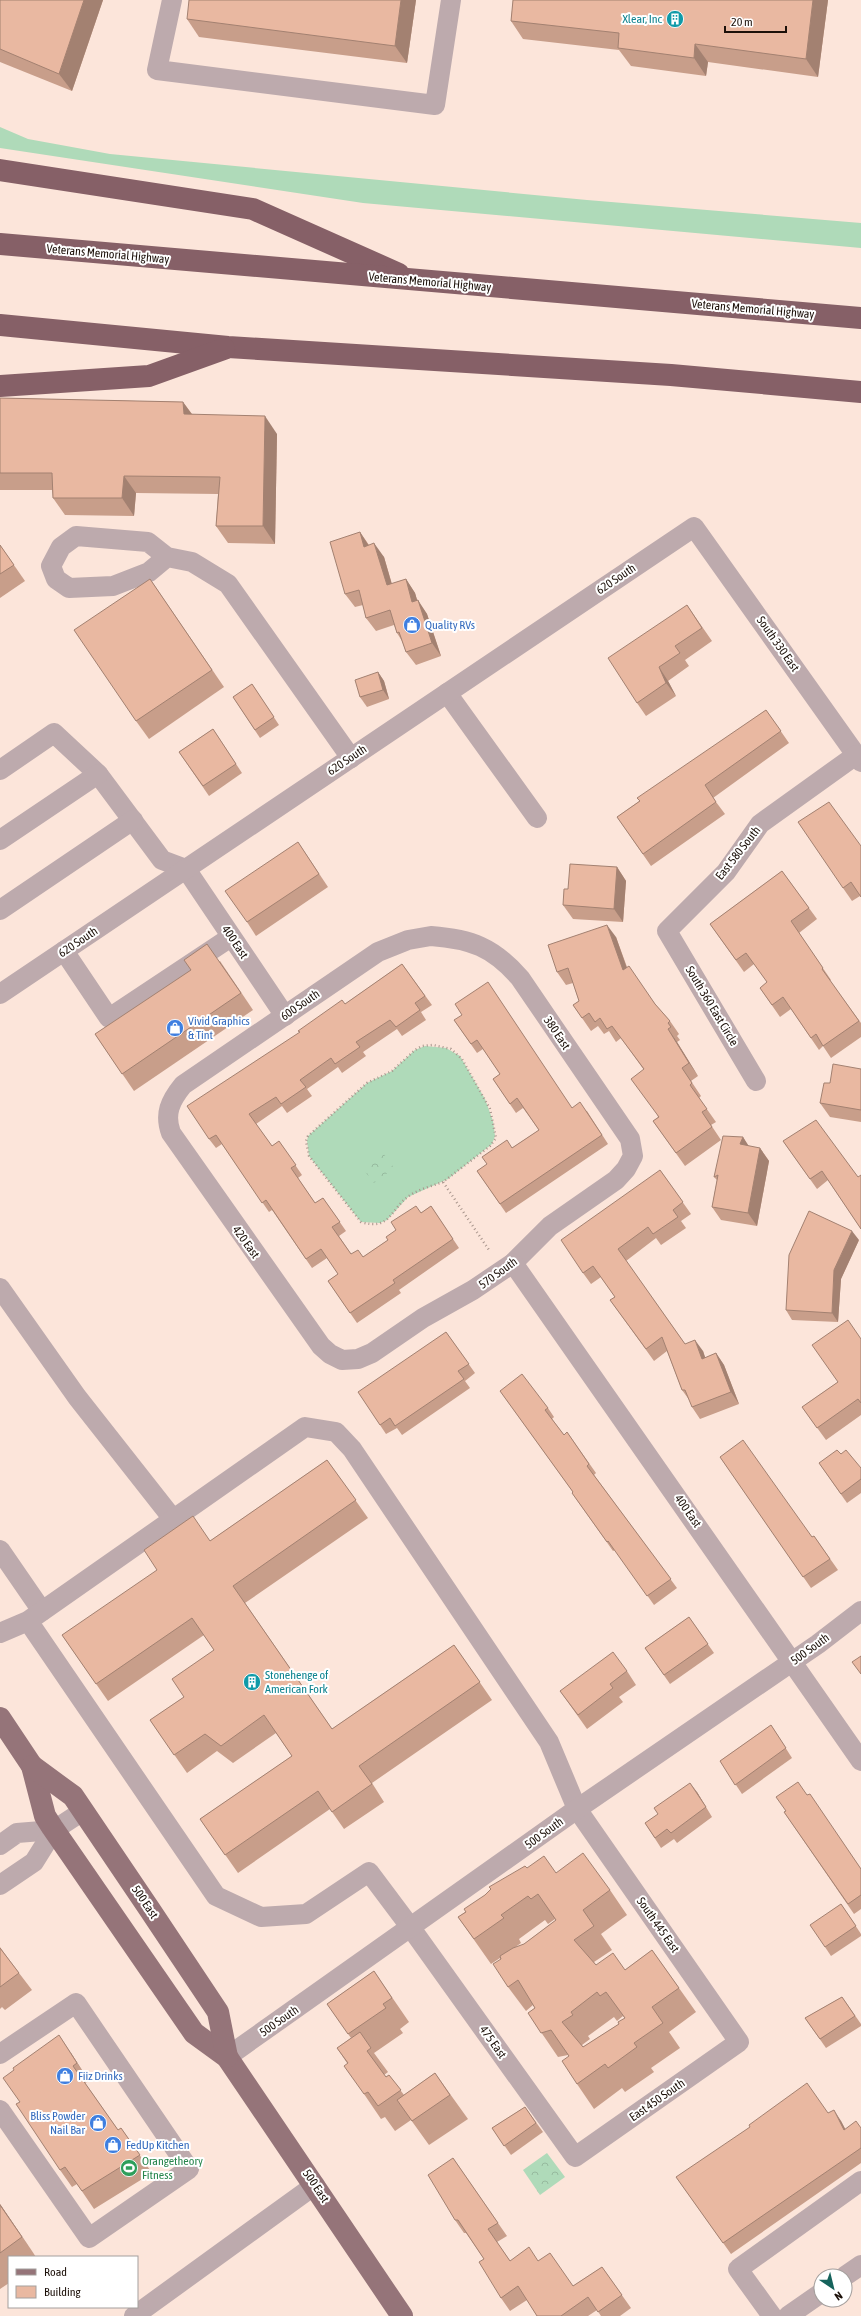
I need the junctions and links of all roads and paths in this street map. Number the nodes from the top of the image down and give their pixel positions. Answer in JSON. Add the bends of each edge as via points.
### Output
{"nodes":[{"id":1,"x":172,"y":0,"type":"edge"},
{"id":2,"x":451,"y":0,"type":"edge"},
{"id":3,"x":0,"y":170,"type":"edge"},
{"id":4,"x":0,"y":244,"type":"edge"},
{"id":5,"x":415,"y":280,"type":"junction"},
{"id":6,"x":861,"y":318,"type":"edge"},
{"id":7,"x":0,"y":325,"type":"edge"},
{"id":8,"x":228,"y":347,"type":"junction"},
{"id":9,"x":0,"y":386,"type":"edge"},
{"id":10,"x":861,"y":392,"type":"edge"},
{"id":11,"x":694,"y":527,"type":"joint"},
{"id":12,"x":167,"y":557,"type":"junction"},
{"id":13,"x":447,"y":693,"type":"junction"},
{"id":14,"x":351,"y":758,"type":"junction"},
{"id":15,"x":859,"y":759,"type":"edge"},
{"id":16,"x":0,"y":770,"type":"edge"},
{"id":17,"x":98,"y":774,"type":"junction"},
{"id":18,"x":537,"y":818,"type":"dead end"},
{"id":19,"x":133,"y":820,"type":"junction"},
{"id":20,"x":0,"y":840,"type":"edge"},
{"id":21,"x":186,"y":869,"type":"junction"},
{"id":22,"x":0,"y":910,"type":"edge"},
{"id":23,"x":667,"y":931,"type":"joint"},
{"id":24,"x":231,"y":937,"type":"junction"},
{"id":25,"x":455,"y":938,"type":"joint"},
{"id":26,"x":64,"y":951,"type":"junction"},
{"id":27,"x":0,"y":994,"type":"edge"},
{"id":28,"x":285,"y":1016,"type":"junction"},
{"id":29,"x":756,"y":1080,"type":"dead end"},
{"id":30,"x":167,"y":1112,"type":"joint"},
{"id":31,"x":633,"y":1156,"type":"joint"},
{"id":32,"x":443,"y":1182,"type":"junction"},
{"id":33,"x":489,"y":1250,"type":"dead end"},
{"id":34,"x":513,"y":1263,"type":"junction"},
{"id":35,"x":0,"y":1288,"type":"edge"},
{"id":36,"x":342,"y":1360,"type":"joint"},
{"id":37,"x":173,"y":1519,"type":"junction"},
{"id":38,"x":0,"y":1550,"type":"edge"},
{"id":39,"x":861,"y":1611,"type":"edge"},
{"id":40,"x":35,"y":1616,"type":"junction"},
{"id":41,"x":0,"y":1633,"type":"edge"},
{"id":42,"x":793,"y":1661,"type":"junction"},
{"id":43,"x":0,"y":1718,"type":"edge"},
{"id":44,"x":861,"y":1761,"type":"edge"},
{"id":45,"x":32,"y":1766,"type":"junction"},
{"id":46,"x":577,"y":1809,"type":"junction"},
{"id":47,"x":83,"y":1811,"type":"junction"},
{"id":48,"x":54,"y":1830,"type":"junction"},
{"id":49,"x":0,"y":1844,"type":"edge"},
{"id":50,"x":0,"y":1885,"type":"edge"},
{"id":51,"x":411,"y":1928,"type":"junction"},
{"id":52,"x":740,"y":2042,"type":"joint"},
{"id":53,"x":0,"y":2054,"type":"edge"},
{"id":54,"x":227,"y":2057,"type":"junction"},
{"id":55,"x":0,"y":2110,"type":"edge"},
{"id":56,"x":575,"y":2157,"type":"joint"},
{"id":57,"x":861,"y":2181,"type":"edge"},
{"id":58,"x":315,"y":2185,"type":"junction"},
{"id":59,"x":813,"y":2298,"type":"edge"},
{"id":60,"x":134,"y":2316,"type":"edge"},
{"id":61,"x":402,"y":2316,"type":"edge"},
{"id":62,"x":772,"y":2316,"type":"edge"},
{"id":63,"x":788,"y":2316,"type":"edge"}],
"edges":[{"from":1,"to":2,"type":"street","via":[[157,70],[435,105]]},
{"from":3,"to":5,"type":"highway","via":[[254,209]]},
{"from":4,"to":5,"type":"highway","name":"Veterans Memorial Highway"},
{"from":5,"to":6,"type":"highway","name":"Veterans Memorial Highway"},
{"from":7,"to":8,"type":"highway"},
{"from":8,"to":9,"type":"highway","via":[[149,376]]},
{"from":8,"to":10,"type":"highway","via":[[672,374]]},
{"from":11,"to":13,"type":"street","name":"620 South"},
{"from":11,"to":15,"type":"street","name":"South 330 East"},
{"from":12,"to":12,"type":"street","via":[[148,542],[76,536],[61,547],[51,566],[56,579],[69,588],[112,586],[149,572]]},
{"from":12,"to":14,"type":"street","via":[[192,562],[228,584]]},
{"from":13,"to":14,"type":"street","name":"620 South"},
{"from":13,"to":18,"type":"street"},
{"from":14,"to":21,"type":"street","name":"620 South"},
{"from":15,"to":23,"type":"street","name":"East 580 South","via":[[760,824],[726,872]]},
{"from":16,"to":17,"type":"street","via":[[54,733]]},
{"from":17,"to":19,"type":"street"},
{"from":17,"to":20,"type":"street"},
{"from":19,"to":21,"type":"street","via":[[162,860]]},
{"from":19,"to":22,"type":"street"},
{"from":21,"to":24,"type":"street","name":"400 East"},
{"from":21,"to":26,"type":"street","name":"620 South"},
{"from":23,"to":29,"type":"street","name":"South 360 East Circle"},
{"from":24,"to":26,"type":"street","via":[[109,1018]]},
{"from":24,"to":28,"type":"street","name":"400 East"},
{"from":25,"to":28,"type":"street","name":"600 South","via":[[431,936],[408,940],[378,952]]},
{"from":25,"to":31,"type":"street","name":"380 East","via":[[474,942],[491,952],[520,978],[630,1139]]},
{"from":26,"to":27,"type":"street","name":"620 South"},
{"from":28,"to":30,"type":"street","name":"600 South","via":[[183,1085]]},
{"from":30,"to":36,"type":"street","name":"420 East","via":[[167,1123],[171,1133],[228,1216],[320,1346]]},
{"from":31,"to":34,"type":"street","name":"570 South","via":[[616,1180],[550,1226]]},
{"from":32,"to":32,"type":"path","via":[[490,1146],[496,1138],[493,1118],[474,1080],[458,1053],[443,1046],[425,1046],[415,1050],[392,1071],[367,1083],[308,1136],[306,1141],[309,1156],[361,1222],[380,1224],[394,1215],[408,1197]]},
{"from":32,"to":33,"type":"path"},
{"from":34,"to":36,"type":"street","name":"570 South","via":[[454,1302],[423,1318],[372,1353],[358,1359]]},
{"from":34,"to":42,"type":"street","name":"400 East"},
{"from":35,"to":37,"type":"street","via":[[77,1396]]},
{"from":37,"to":40,"type":"street","name":"South 445 East"},
{"from":37,"to":46,"type":"street","name":"South 445 East","via":[[305,1427],[336,1432],[352,1450],[549,1742]]},
{"from":38,"to":40,"type":"street"},
{"from":39,"to":42,"type":"street","name":"500 South"},
{"from":40,"to":41,"type":"street","name":"South 445 East"},
{"from":40,"to":51,"type":"street","name":"475 East","via":[[216,1896],[261,1917],[306,1914],[369,1872]]},
{"from":42,"to":44,"type":"street","name":"400 East"},
{"from":42,"to":46,"type":"street","name":"500 South"},
{"from":43,"to":45,"type":"main road","name":"500 East"},
{"from":45,"to":47,"type":"main road","name":"500 East","via":[[73,1796]]},
{"from":45,"to":48,"type":"main road","name":"500 East","via":[[45,1816]]},
{"from":46,"to":51,"type":"street","name":"500 South"},
{"from":46,"to":52,"type":"street","name":"South 445 East"},
{"from":47,"to":48,"type":"street"},
{"from":47,"to":54,"type":"main road","name":"500 East","via":[[218,2012]]},
{"from":48,"to":49,"type":"street","via":[[17,1833]]},
{"from":48,"to":50,"type":"street","via":[[34,1862]]},
{"from":48,"to":54,"type":"main road","name":"500 East","via":[[194,2033]]},
{"from":51,"to":54,"type":"street","name":"500 South"},
{"from":51,"to":56,"type":"street","name":"475 East"},
{"from":52,"to":56,"type":"street","name":"East 450 South"},
{"from":53,"to":55,"type":"street","via":[[76,2003],[189,2169],[89,2238]]},
{"from":54,"to":58,"type":"main road","name":"500 East"},
{"from":57,"to":62,"type":"street","via":[[738,2269]]},
{"from":58,"to":60,"type":"street"},
{"from":58,"to":61,"type":"main road","name":"500 East"},
{"from":59,"to":63,"type":"street"}]}
